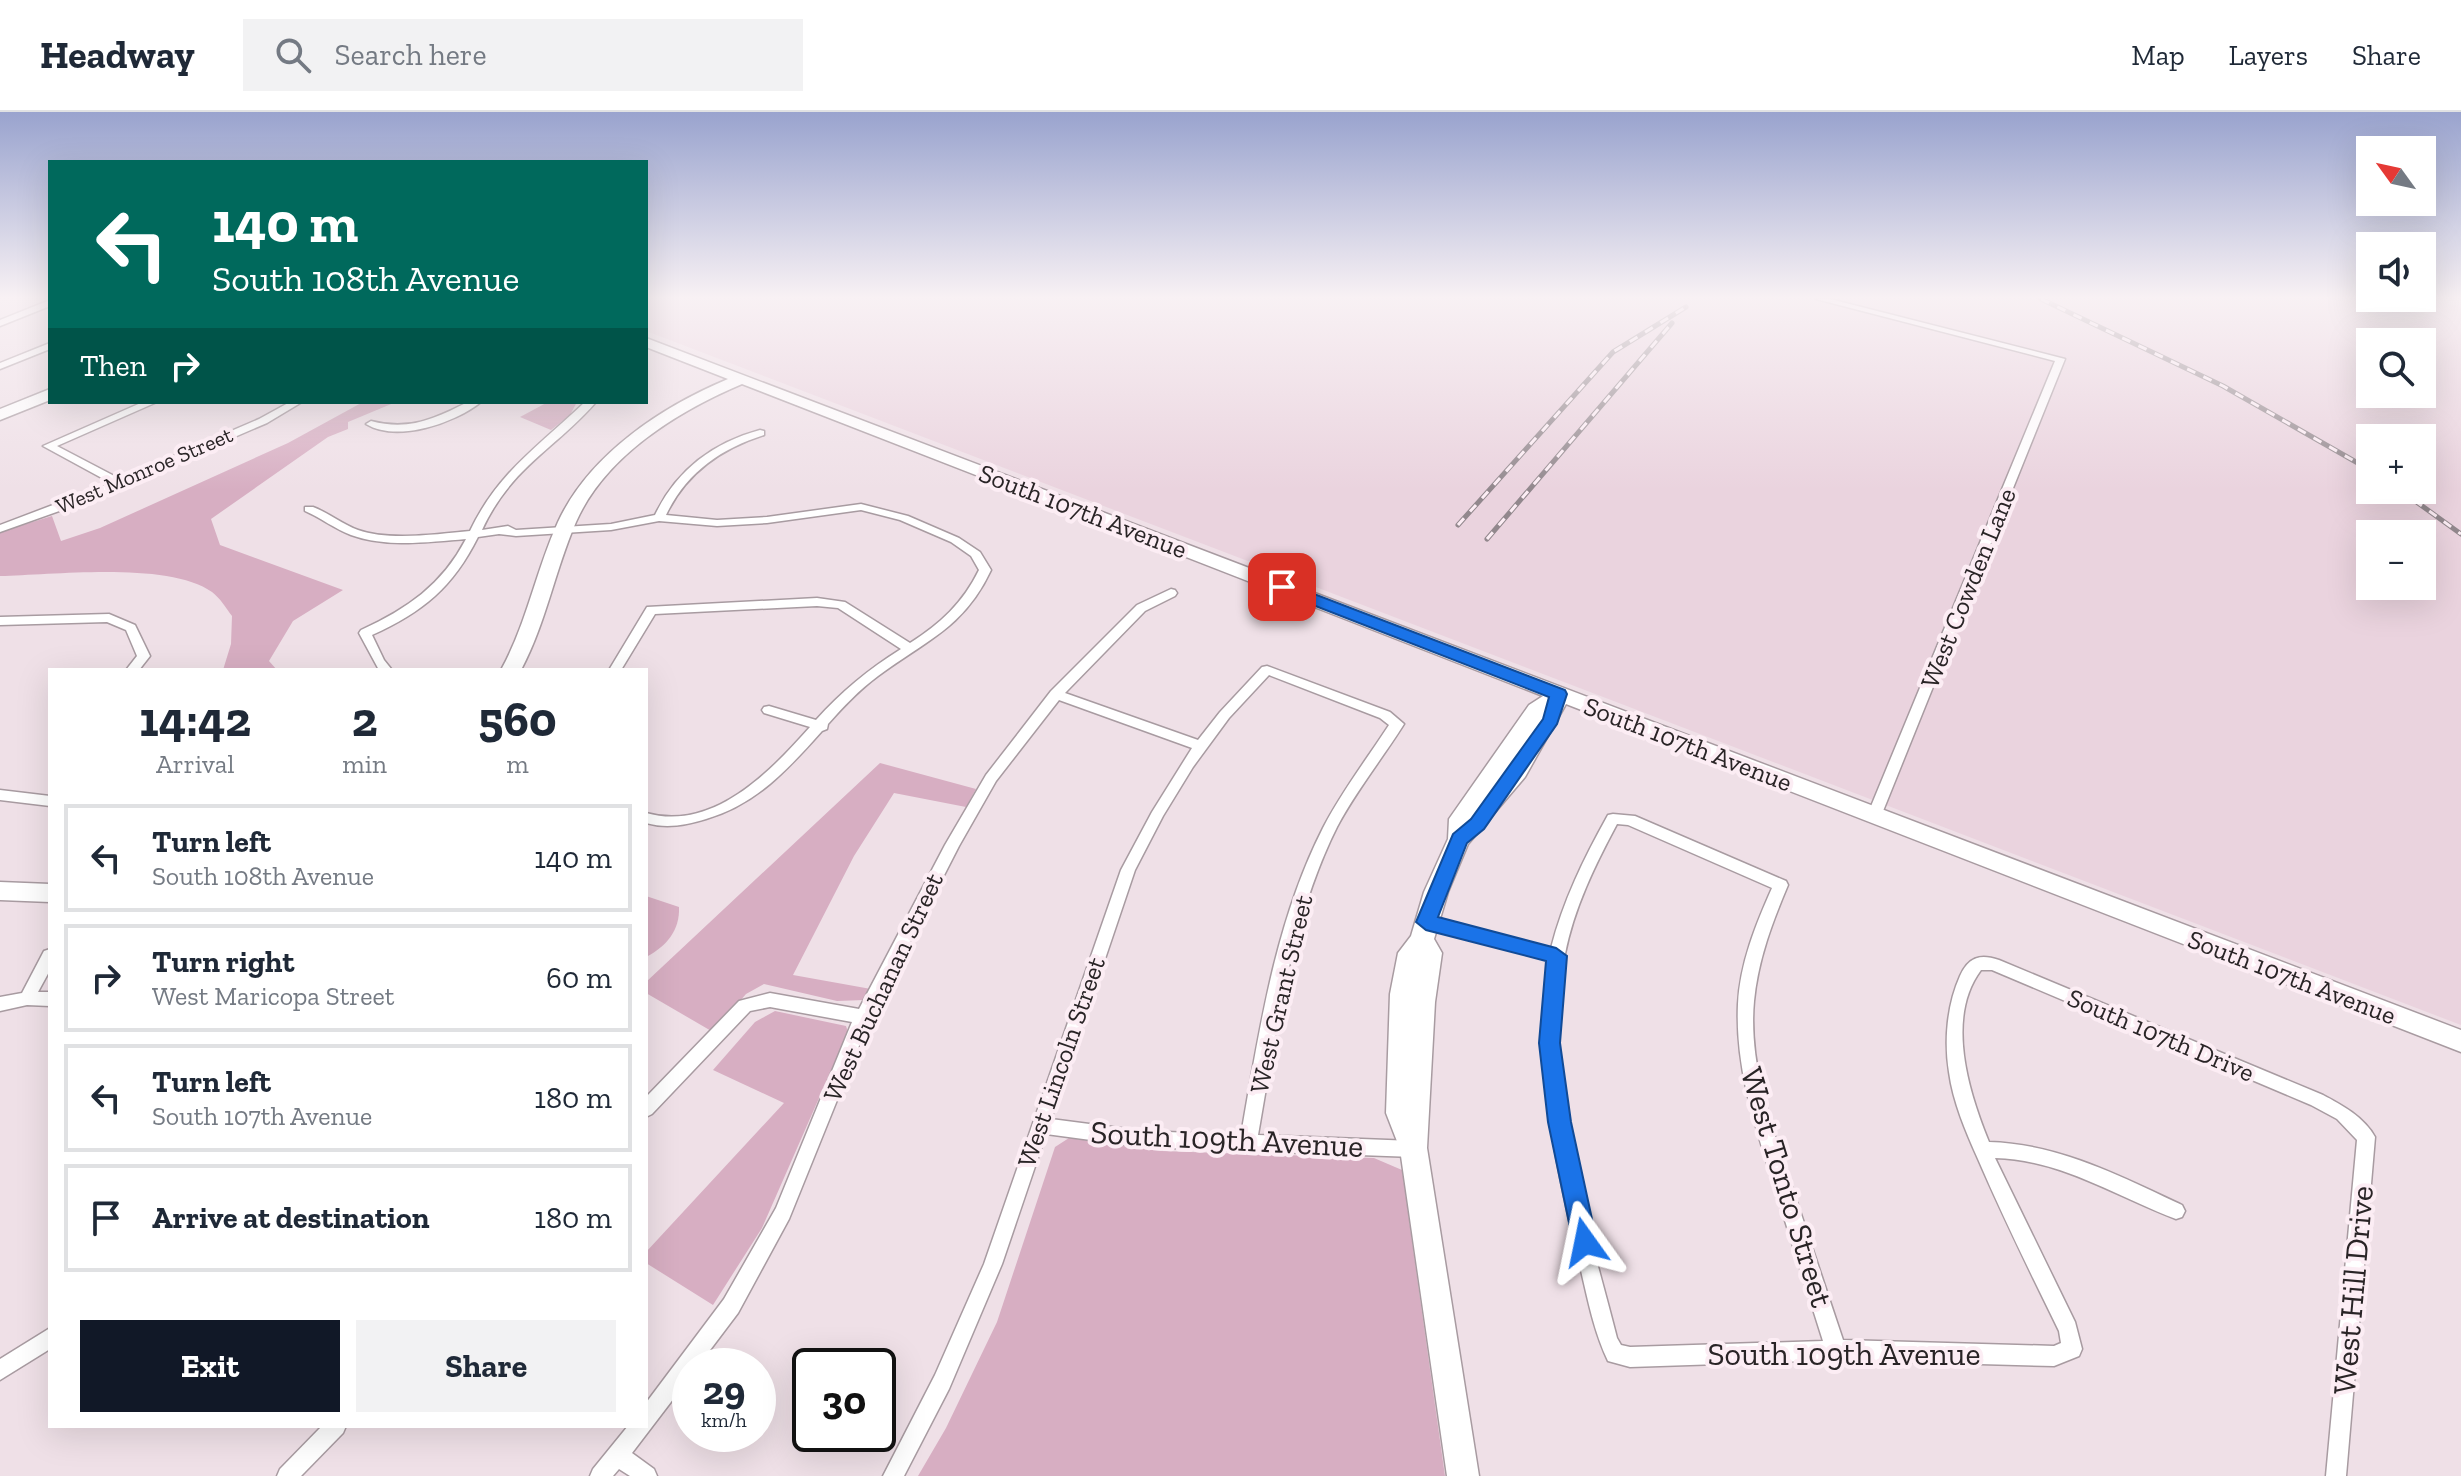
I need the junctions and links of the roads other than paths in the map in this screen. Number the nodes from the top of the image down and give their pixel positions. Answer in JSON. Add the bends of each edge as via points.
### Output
{"nodes":[{"id":1,"x":699,"y":363,"type":"edge"},
{"id":2,"x":2059,"y":363,"type":"edge"},
{"id":3,"x":741,"y":379,"type":"junction"},
{"id":4,"x":48,"y":395,"type":"edge"},
{"id":5,"x":147,"y":404,"type":"edge"},
{"id":6,"x":293,"y":404,"type":"edge"},
{"id":7,"x":471,"y":404,"type":"edge"},
{"id":8,"x":589,"y":404,"type":"edge"},
{"id":9,"x":0,"y":415,"type":"edge"},
{"id":10,"x":371,"y":424,"type":"dead end"},
{"id":11,"x":760,"y":433,"type":"dead end"},
{"id":12,"x":118,"y":482,"type":"junction"},
{"id":13,"x":309,"y":509,"type":"dead end"},
{"id":14,"x":35,"y":516,"type":"junction"},
{"id":15,"x":659,"y":518,"type":"junction"},
{"id":16,"x":0,"y":523,"type":"edge"},
{"id":17,"x":566,"y":526,"type":"junction"},
{"id":18,"x":0,"y":529,"type":"edge"},
{"id":19,"x":475,"y":532,"type":"junction"},
{"id":20,"x":1171,"y":593,"type":"dead end"},
{"id":21,"x":1,"y":622,"type":"edge"},
{"id":22,"x":910,"y":649,"type":"junction"},
{"id":23,"x":134,"y":668,"type":"edge"},
{"id":24,"x":384,"y":668,"type":"edge"},
{"id":25,"x":512,"y":668,"type":"edge"},
{"id":26,"x":616,"y":668,"type":"edge"},
{"id":27,"x":1056,"y":694,"type":"junction"},
{"id":28,"x":1559,"y":694,"type":"junction"},
{"id":29,"x":769,"y":710,"type":"dead end"},
{"id":30,"x":1397,"y":724,"type":"joint"},
{"id":31,"x":822,"y":726,"type":"junction"},
{"id":32,"x":1199,"y":745,"type":"junction"},
{"id":33,"x":0,"y":795,"type":"edge"},
{"id":34,"x":48,"y":801,"type":"edge"},
{"id":35,"x":1874,"y":816,"type":"junction"},
{"id":36,"x":648,"y":819,"type":"edge"},
{"id":37,"x":0,"y":891,"type":"edge"},
{"id":38,"x":48,"y":893,"type":"edge"},
{"id":39,"x":1424,"y":931,"type":"junction"},
{"id":40,"x":1556,"y":956,"type":"junction"},
{"id":41,"x":48,"y":964,"type":"edge"},
{"id":42,"x":40,"y":999,"type":"edge"},
{"id":43,"x":0,"y":1004,"type":"edge"},
{"id":44,"x":863,"y":1017,"type":"junction"},
{"id":45,"x":2461,"y":1041,"type":"edge"},
{"id":46,"x":648,"y":1107,"type":"edge"},
{"id":47,"x":2343,"y":1114,"type":"joint"},
{"id":48,"x":1040,"y":1125,"type":"junction"},
{"id":49,"x":1248,"y":1143,"type":"junction"},
{"id":50,"x":1414,"y":1149,"type":"junction"},
{"id":51,"x":1984,"y":1150,"type":"junction"},
{"id":52,"x":2176,"y":1211,"type":"dead end"},
{"id":53,"x":48,"y":1339,"type":"edge"},
{"id":54,"x":1836,"y":1350,"type":"junction"},
{"id":55,"x":0,"y":1370,"type":"edge"},
{"id":56,"x":648,"y":1417,"type":"edge"},
{"id":57,"x":334,"y":1428,"type":"edge"},
{"id":58,"x":639,"y":1428,"type":"edge"},
{"id":59,"x":618,"y":1455,"type":"junction"},
{"id":60,"x":287,"y":1476,"type":"edge"},
{"id":61,"x":600,"y":1476,"type":"edge"},
{"id":62,"x":647,"y":1476,"type":"edge"},
{"id":63,"x":893,"y":1476,"type":"edge"},
{"id":64,"x":1463,"y":1476,"type":"edge"},
{"id":65,"x":2336,"y":1476,"type":"edge"}],
"edges":[{"from":1,"to":3,"type":"main road","name":"South 107th Avenue"},
{"from":2,"to":35,"type":"street","name":"West Cowden Lane"},
{"from":3,"to":17,"type":"main road","via":[[655,429],[603,470]]},
{"from":3,"to":28,"type":"main road","name":"South 107th Avenue"},
{"from":4,"to":9,"type":"main road"},
{"from":5,"to":12,"type":"street","via":[[48,446]]},
{"from":6,"to":12,"type":"street","name":"West Monroe Street"},
{"from":7,"to":10,"type":"street","via":[[419,427],[393,430]]},
{"from":8,"to":19,"type":"street","via":[[502,486]]},
{"from":11,"to":15,"type":"street","via":[[724,446],[693,468]]},
{"from":12,"to":14,"type":"street","name":"West Monroe Street"},
{"from":13,"to":19,"type":"street","via":[[347,530],[380,537]]},
{"from":14,"to":16,"type":"street","name":"West Monroe Street"},
{"from":14,"to":18,"type":"street","name":"West Monroe Street"},
{"from":15,"to":17,"type":"street"},
{"from":15,"to":22,"type":"street","via":[[717,523],[814,506],[861,507],[955,540],[976,554],[985,570],[975,596]]},
{"from":17,"to":19,"type":"street"},
{"from":17,"to":25,"type":"main road","via":[[533,627]]},
{"from":19,"to":24,"type":"street","via":[[446,582],[430,598],[365,633]]},
{"from":20,"to":27,"type":"street","name":"West Buchanan Street","via":[[1141,608]]},
{"from":21,"to":23,"type":"street","via":[[109,618],[131,628],[144,656]]},
{"from":22,"to":26,"type":"street","via":[[841,605],[651,610]]},
{"from":22,"to":31,"type":"street","via":[[869,676]]},
{"from":27,"to":32,"type":"street"},
{"from":27,"to":44,"type":"street","name":"West Buchanan Street","via":[[991,778]]},
{"from":28,"to":35,"type":"main road","name":"South 107th Avenue"},
{"from":28,"to":39,"type":"main road","via":[[1551,720],[1478,824],[1459,839]]},
{"from":29,"to":31,"type":"street"},
{"from":30,"to":32,"type":"street","name":"West Lincoln Street","via":[[1267,670]]},
{"from":30,"to":49,"type":"street","name":"West Grant Street","via":[[1323,842],[1303,893],[1287,946]]},
{"from":31,"to":36,"type":"street","via":[[752,793],[719,813],[665,824]]},
{"from":32,"to":48,"type":"street","name":"West Lincoln Street","via":[[1128,870]]},
{"from":33,"to":34,"type":"street"},
{"from":35,"to":45,"type":"main road","name":"South 107th Avenue"},
{"from":37,"to":38,"type":"main road"},
{"from":39,"to":40,"type":"street"},
{"from":39,"to":50,"type":"main road","via":[[1410,953],[1400,1029],[1399,1113]]},
{"from":40,"to":54,"type":"street","name":"South 109th Avenue","via":[[1550,1043],[1560,1122],[1615,1354]]},
{"from":40,"to":54,"type":"street","name":"West Tonto Street","via":[[1589,863],[1619,817],[1781,885],[1752,966],[1746,1003],[1748,1064]]},
{"from":41,"to":42,"type":"street"},
{"from":42,"to":43,"type":"street"},
{"from":44,"to":46,"type":"street","via":[[770,1000],[745,1006]]},
{"from":44,"to":56,"type":"street","name":"West Buchanan Street","via":[[783,1213],[731,1306]]},
{"from":47,"to":51,"type":"street","name":"South 107th Drive","via":[[1993,964],[1977,963],[1969,970],[1960,1001],[1955,1057]]},
{"from":47,"to":65,"type":"street","name":"West Hill Drive","via":[[2366,1137]]},
{"from":48,"to":49,"type":"street","name":"South 109th Avenue","via":[[1143,1139]]},
{"from":48,"to":63,"type":"street","name":"West Lincoln Street","via":[[993,1264],[942,1382]]},
{"from":49,"to":50,"type":"street","name":"South 109th Avenue"},
{"from":50,"to":64,"type":"main road"},
{"from":51,"to":52,"type":"street","via":[[2017,1148],[2056,1157]]},
{"from":51,"to":54,"type":"street","name":"South 109th Avenue","via":[[2068,1329],[2072,1349],[2054,1356]]},
{"from":53,"to":55,"type":"street"},
{"from":57,"to":60,"type":"street"},
{"from":58,"to":59,"type":"street"},
{"from":59,"to":61,"type":"street"},
{"from":59,"to":62,"type":"street"}]}
